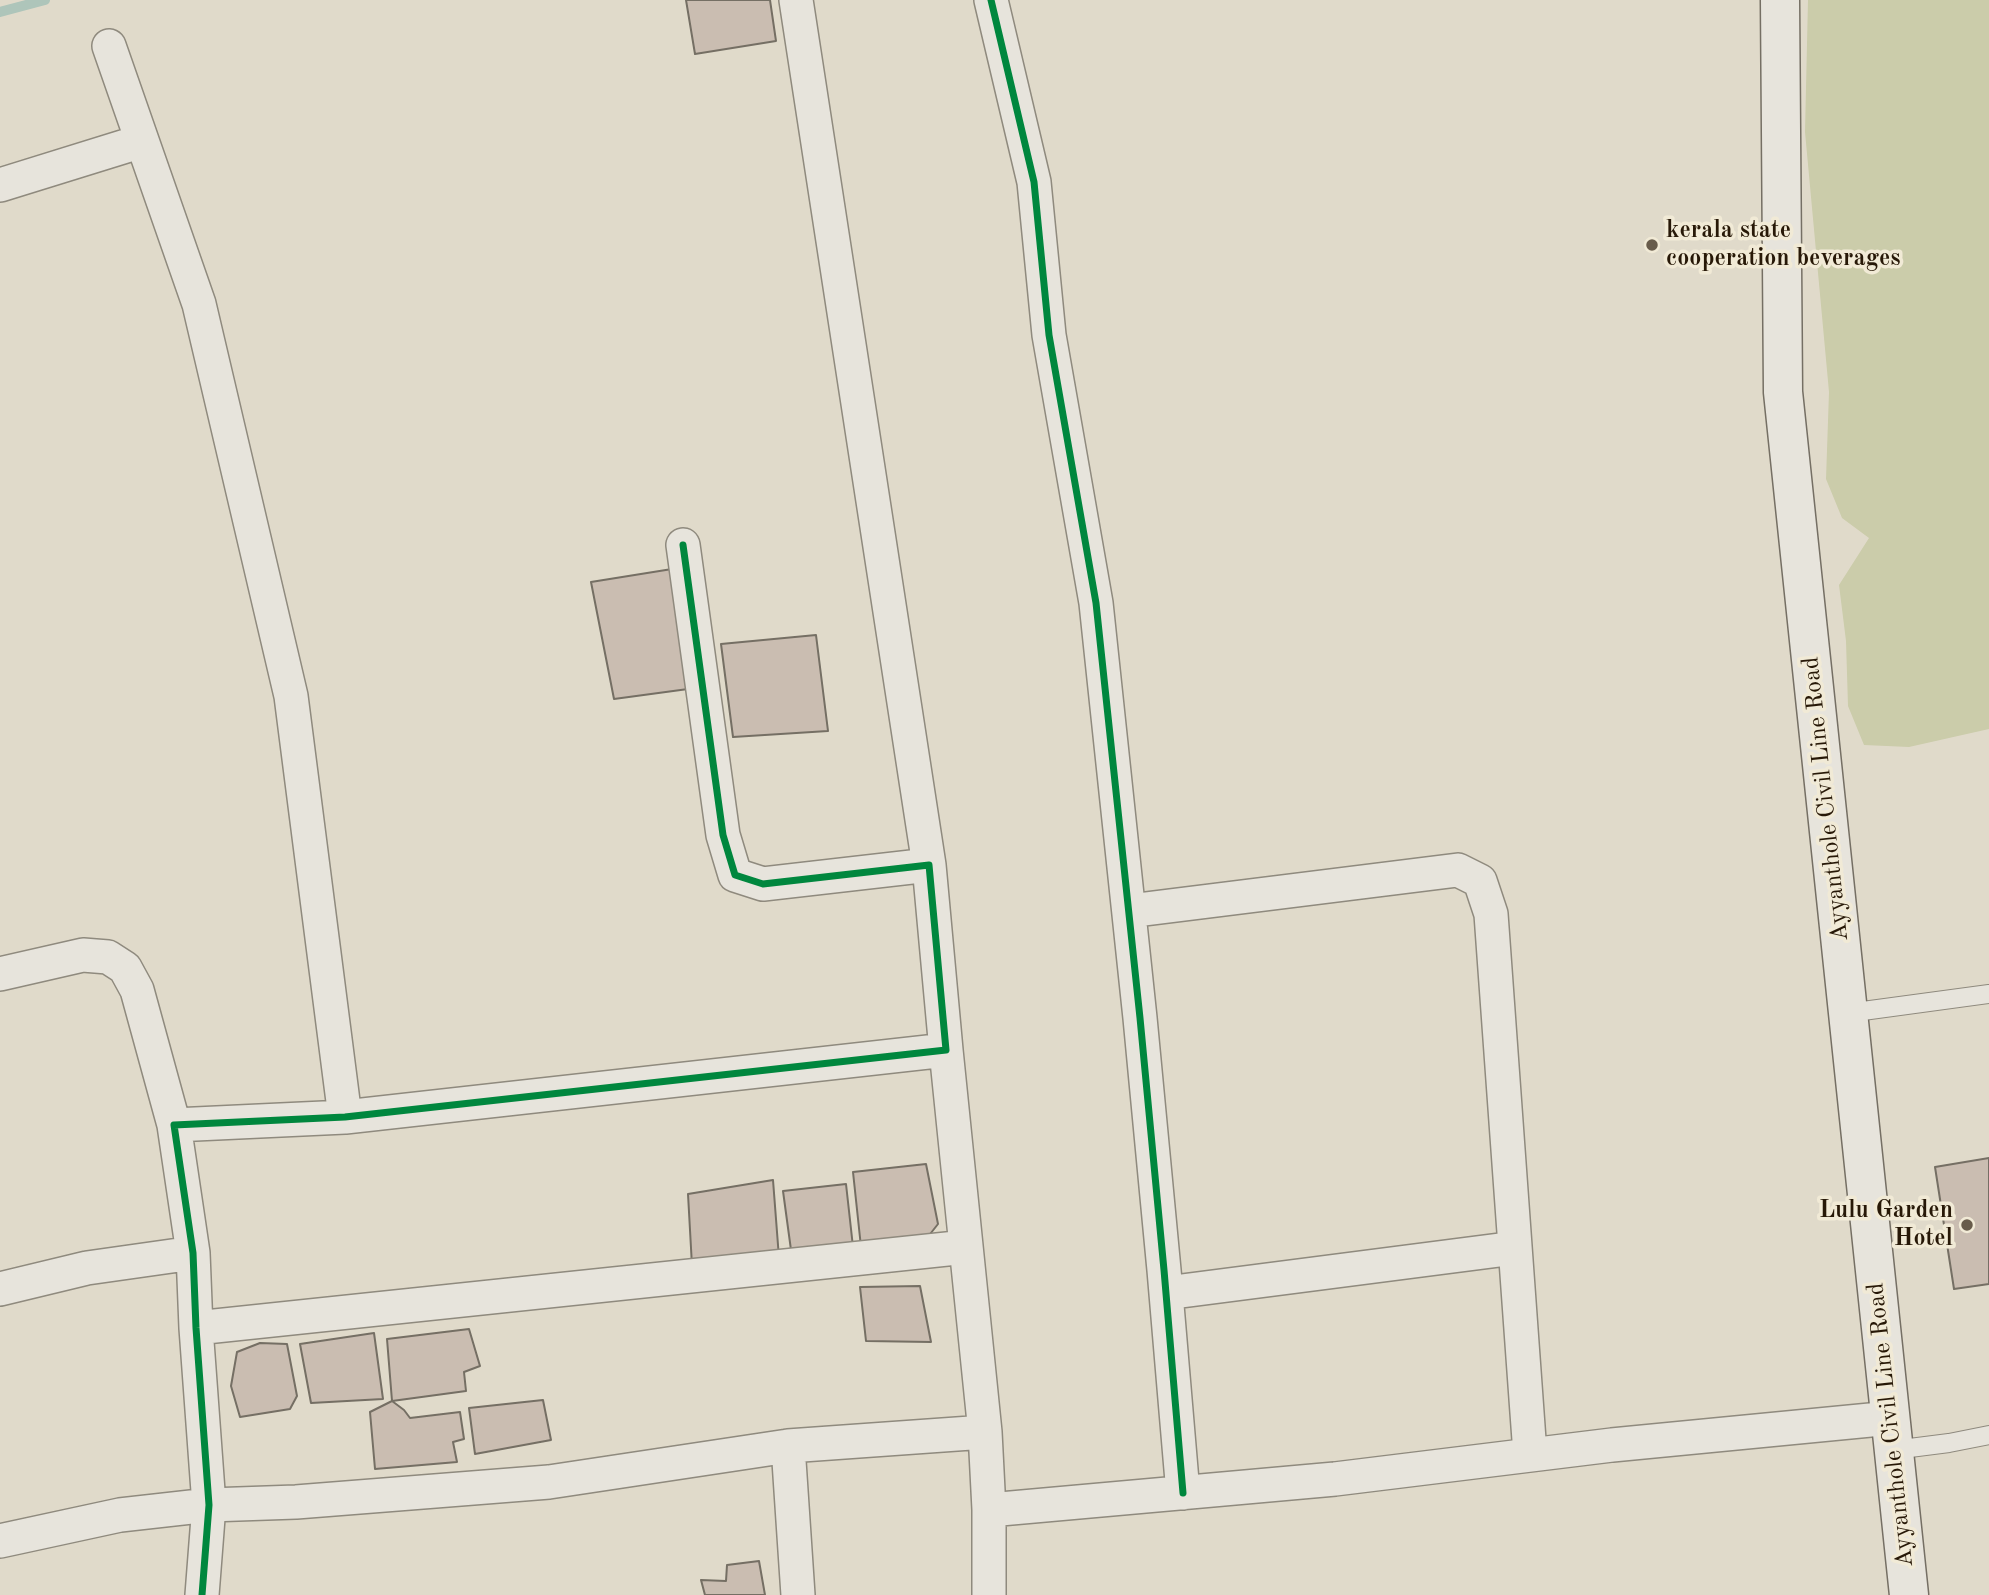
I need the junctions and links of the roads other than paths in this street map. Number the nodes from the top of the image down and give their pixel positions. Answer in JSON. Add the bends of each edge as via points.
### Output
{"nodes":[{"id":1,"x":796,"y":0,"type":"edge"},
{"id":2,"x":991,"y":0,"type":"edge"},
{"id":3,"x":1780,"y":0,"type":"edge"},
{"id":4,"x":109,"y":46,"type":"dead end"},
{"id":5,"x":142,"y":141,"type":"junction"},
{"id":6,"x":0,"y":185,"type":"edge"},
{"id":7,"x":683,"y":545,"type":"dead end"},
{"id":8,"x":929,"y":865,"type":"junction"},
{"id":9,"x":1129,"y":911,"type":"junction"},
{"id":10,"x":0,"y":974,"type":"edge"},
{"id":11,"x":1989,"y":994,"type":"edge"},
{"id":12,"x":1848,"y":1013,"type":"junction"},
{"id":13,"x":946,"y":1051,"type":"junction"},
{"id":14,"x":345,"y":1117,"type":"junction"},
{"id":15,"x":174,"y":1125,"type":"junction"},
{"id":16,"x":966,"y":1247,"type":"junction"},
{"id":17,"x":1515,"y":1248,"type":"junction"},
{"id":18,"x":193,"y":1253,"type":"junction"},
{"id":19,"x":0,"y":1289,"type":"edge"},
{"id":20,"x":1166,"y":1293,"type":"junction"},
{"id":21,"x":196,"y":1328,"type":"junction"},
{"id":22,"x":985,"y":1432,"type":"junction"},
{"id":23,"x":1892,"y":1434,"type":"junction"},
{"id":24,"x":1989,"y":1435,"type":"edge"},
{"id":25,"x":788,"y":1446,"type":"junction"},
{"id":26,"x":1530,"y":1454,"type":"junction"},
{"id":27,"x":1183,"y":1493,"type":"junction"},
{"id":28,"x":209,"y":1505,"type":"junction"},
{"id":29,"x":989,"y":1510,"type":"junction"},
{"id":30,"x":0,"y":1541,"type":"edge"},
{"id":31,"x":202,"y":1595,"type":"edge"},
{"id":32,"x":798,"y":1595,"type":"edge"},
{"id":33,"x":989,"y":1595,"type":"edge"},
{"id":34,"x":1909,"y":1595,"type":"edge"}],
"edges":[{"from":1,"to":8,"type":"street"},
{"from":2,"to":9,"type":"street","via":[[1034,182],[1049,335],[1096,603]]},
{"from":3,"to":12,"type":"main road","name":"Ayyanthole Civil Line Road","via":[[1783,392]]},
{"from":4,"to":5,"type":"street"},
{"from":5,"to":6,"type":"street"},
{"from":5,"to":14,"type":"street","via":[[199,304],[291,696]]},
{"from":7,"to":8,"type":"street","via":[[723,835],[735,875],[763,884]]},
{"from":8,"to":13,"type":"street"},
{"from":9,"to":17,"type":"street","via":[[1458,870],[1480,881],[1491,914]]},
{"from":9,"to":20,"type":"street"},
{"from":10,"to":15,"type":"street","via":[[83,955],[108,957],[125,968],[137,990]]},
{"from":11,"to":12,"type":"lane"},
{"from":12,"to":23,"type":"main road","name":"Ayyanthole Civil Line Road"},
{"from":13,"to":14,"type":"street"},
{"from":13,"to":16,"type":"street"},
{"from":14,"to":15,"type":"street"},
{"from":15,"to":18,"type":"street"},
{"from":16,"to":21,"type":"street"},
{"from":16,"to":22,"type":"street"},
{"from":17,"to":20,"type":"street"},
{"from":17,"to":26,"type":"street"},
{"from":18,"to":19,"type":"street","via":[[87,1268]]},
{"from":18,"to":21,"type":"street"},
{"from":20,"to":27,"type":"street"},
{"from":21,"to":28,"type":"street"},
{"from":22,"to":25,"type":"street"},
{"from":22,"to":29,"type":"street"},
{"from":23,"to":24,"type":"lane","via":[[1950,1443]]},
{"from":23,"to":26,"type":"street"},
{"from":23,"to":34,"type":"main road","name":"Ayyanthole Civil Line Road"},
{"from":25,"to":28,"type":"street","via":[[549,1482]]},
{"from":25,"to":32,"type":"street"},
{"from":26,"to":27,"type":"street"},
{"from":27,"to":29,"type":"street"},
{"from":28,"to":30,"type":"street","via":[[120,1515]]},
{"from":28,"to":31,"type":"street"},
{"from":29,"to":33,"type":"street"}]}
